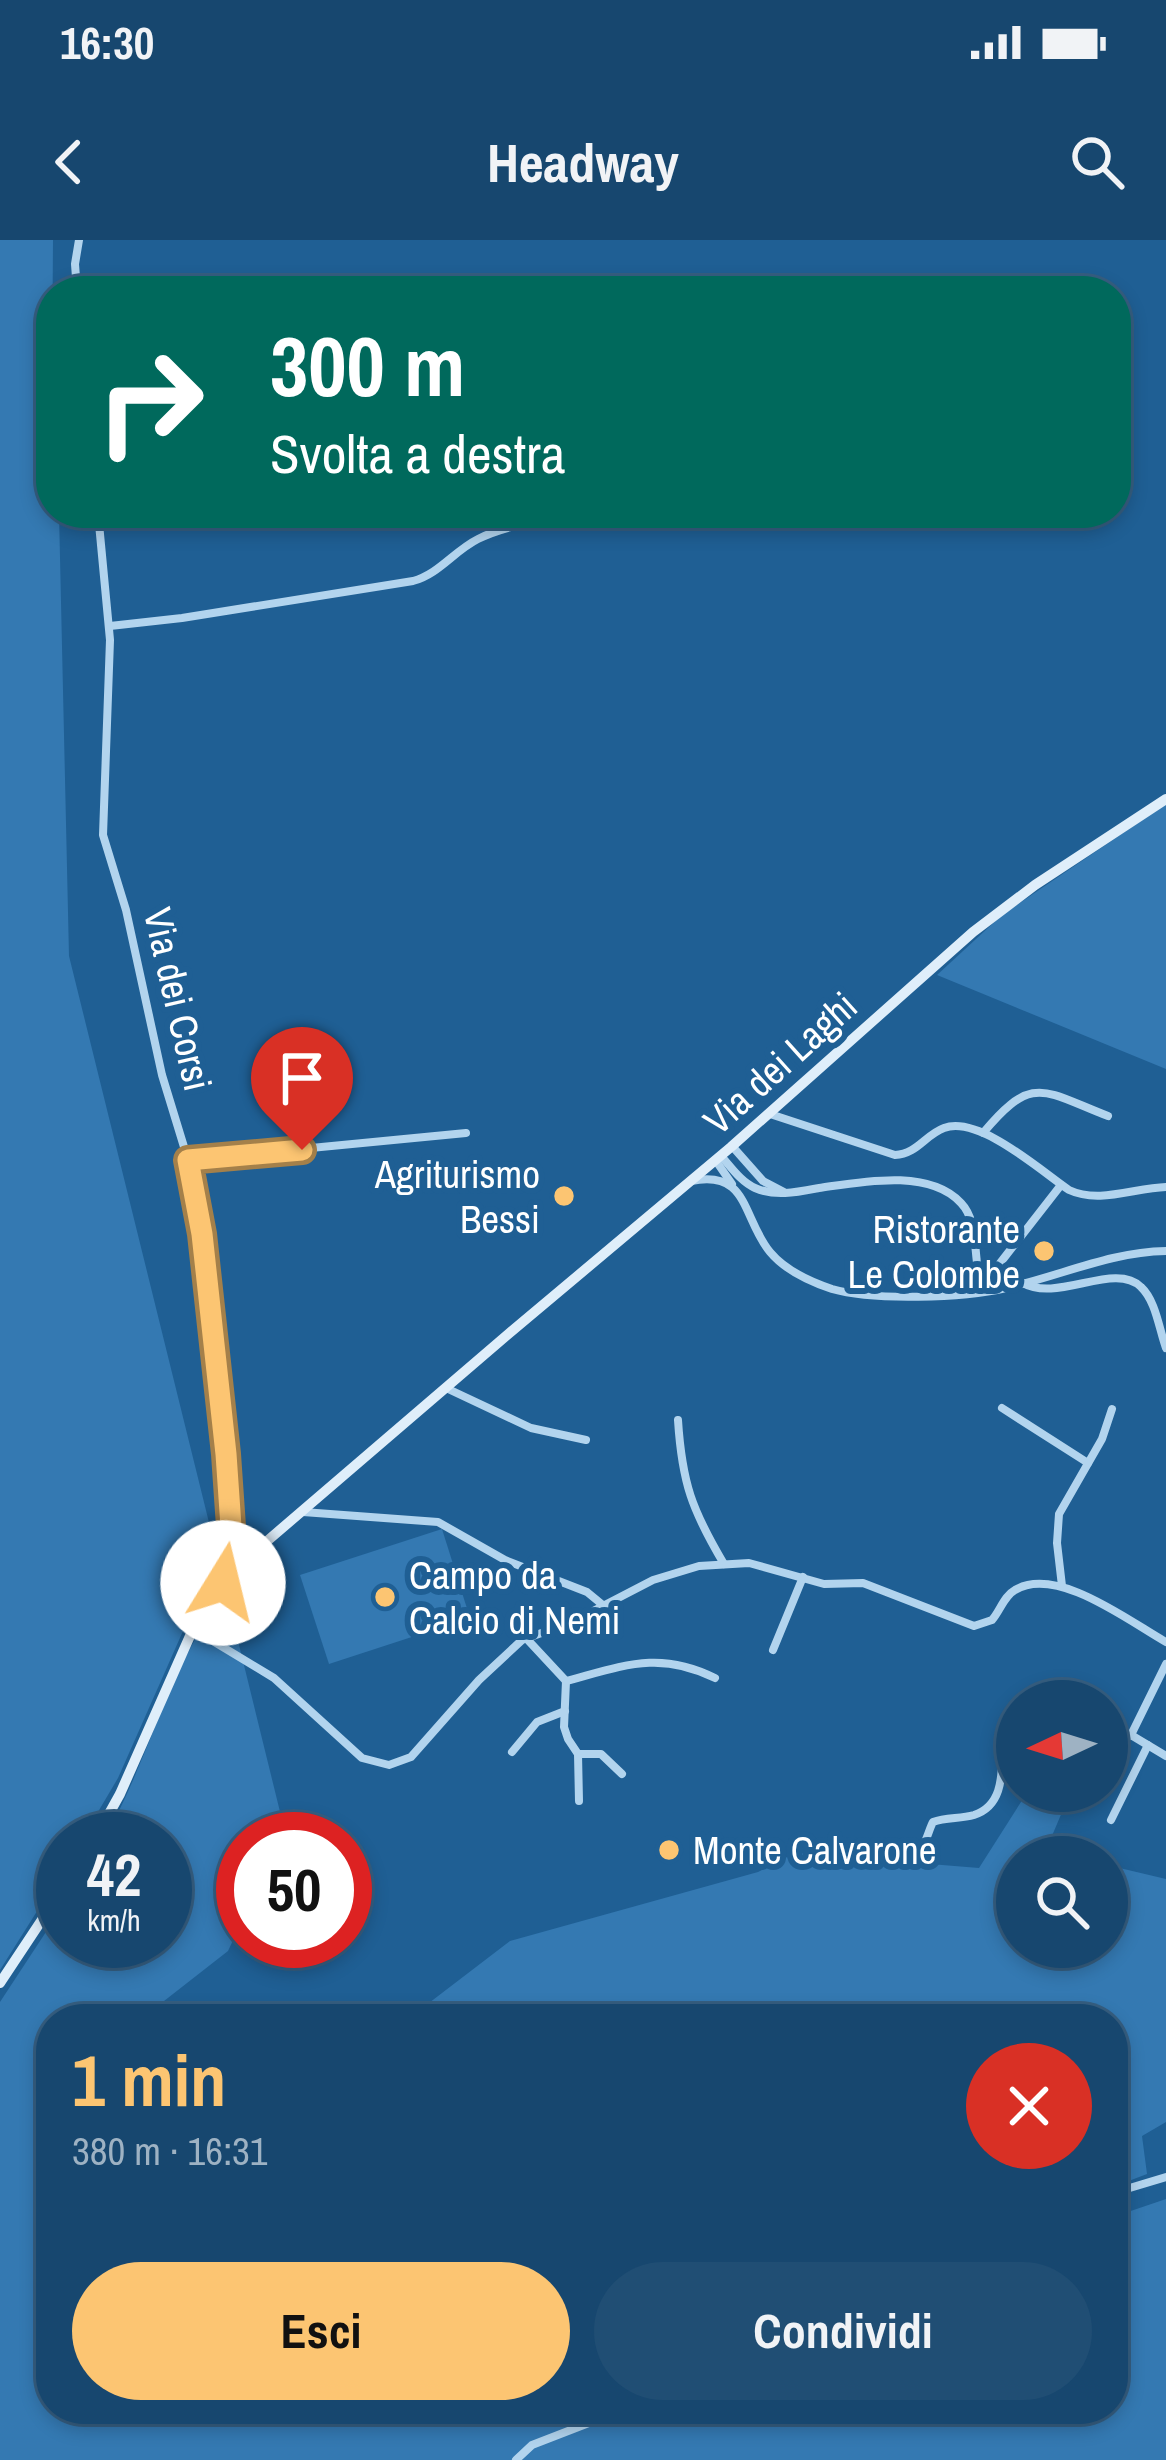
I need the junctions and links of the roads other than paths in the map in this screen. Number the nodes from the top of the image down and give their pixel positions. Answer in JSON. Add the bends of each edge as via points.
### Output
{"nodes":[{"id":1,"x":79,"y":240,"type":"edge"},
{"id":2,"x":76,"y":276,"type":"edge"},
{"id":3,"x":100,"y":528,"type":"edge"},
{"id":4,"x":517,"y":528,"type":"edge"},
{"id":5,"x":110,"y":626,"type":"junction"},
{"id":6,"x":1166,"y":799,"type":"edge"},
{"id":7,"x":770,"y":1114,"type":"junction"},
{"id":8,"x":1108,"y":1116,"type":"dead end"},
{"id":9,"x":466,"y":1133,"type":"dead end"},
{"id":10,"x":983,"y":1133,"type":"junction"},
{"id":11,"x":732,"y":1147,"type":"junction"},
{"id":12,"x":718,"y":1158,"type":"junction"},
{"id":13,"x":188,"y":1160,"type":"junction"},
{"id":14,"x":691,"y":1180,"type":"junction"},
{"id":15,"x":1061,"y":1185,"type":"junction"},
{"id":16,"x":735,"y":1187,"type":"junction"},
{"id":17,"x":1166,"y":1187,"type":"edge"},
{"id":18,"x":786,"y":1193,"type":"junction"},
{"id":19,"x":1166,"y":1251,"type":"edge"},
{"id":20,"x":1023,"y":1283,"type":"junction"},
{"id":21,"x":985,"y":1291,"type":"junction"},
{"id":22,"x":1166,"y":1348,"type":"edge"},
{"id":23,"x":446,"y":1388,"type":"junction"},
{"id":24,"x":1002,"y":1408,"type":"dead end"},
{"id":25,"x":1112,"y":1409,"type":"dead end"},
{"id":26,"x":678,"y":1420,"type":"dead end"},
{"id":27,"x":586,"y":1440,"type":"dead end"},
{"id":28,"x":1088,"y":1463,"type":"junction"},
{"id":29,"x":302,"y":1512,"type":"junction"},
{"id":30,"x":724,"y":1564,"type":"junction"},
{"id":31,"x":234,"y":1570,"type":"junction"},
{"id":32,"x":803,"y":1577,"type":"junction"},
{"id":33,"x":1062,"y":1587,"type":"junction"},
{"id":34,"x":604,"y":1606,"type":"junction"},
{"id":35,"x":193,"y":1629,"type":"junction"},
{"id":36,"x":526,"y":1637,"type":"junction"},
{"id":37,"x":1166,"y":1642,"type":"edge"},
{"id":38,"x":773,"y":1650,"type":"dead end"},
{"id":39,"x":1166,"y":1664,"type":"edge"},
{"id":40,"x":715,"y":1678,"type":"dead end"},
{"id":41,"x":566,"y":1681,"type":"junction"},
{"id":42,"x":565,"y":1711,"type":"junction"},
{"id":43,"x":1131,"y":1735,"type":"junction"},
{"id":44,"x":1128,"y":1737,"type":"edge"},
{"id":45,"x":1148,"y":1745,"type":"junction"},
{"id":46,"x":512,"y":1752,"type":"dead end"},
{"id":47,"x":578,"y":1754,"type":"junction"},
{"id":48,"x":1166,"y":1756,"type":"edge"},
{"id":49,"x":622,"y":1774,"type":"dead end"},
{"id":50,"x":996,"y":1792,"type":"edge"},
{"id":51,"x":579,"y":1801,"type":"dead end"},
{"id":52,"x":110,"y":1812,"type":"edge"},
{"id":53,"x":1111,"y":1820,"type":"dead end"},
{"id":54,"x":868,"y":1858,"type":"dead end"},
{"id":55,"x":36,"y":1929,"type":"edge"},
{"id":56,"x":0,"y":1983,"type":"edge"},
{"id":57,"x":1166,"y":2177,"type":"edge"},
{"id":58,"x":1128,"y":2188,"type":"edge"},
{"id":59,"x":586,"y":2424,"type":"edge"},
{"id":60,"x":516,"y":2460,"type":"edge"}],
"edges":[{"from":1,"to":2,"type":"street"},
{"from":3,"to":5,"type":"street","name":"Via dei Corsi"},
{"from":4,"to":5,"type":"street","via":[[480,538],[417,580]]},
{"from":5,"to":13,"type":"street","name":"Via dei Corsi","via":[[103,835]]},
{"from":6,"to":7,"type":"main road","name":"Via dei Laghi","via":[[990,918]]},
{"from":7,"to":10,"type":"street","via":[[895,1155],[949,1127]]},
{"from":7,"to":11,"type":"main road","name":"Via dei Laghi"},
{"from":8,"to":10,"type":"street","via":[[1036,1091],[1009,1103]]},
{"from":9,"to":13,"type":"street"},
{"from":10,"to":15,"type":"street"},
{"from":11,"to":12,"type":"main road","name":"Via dei Laghi"},
{"from":11,"to":18,"type":"street"},
{"from":12,"to":14,"type":"main road","name":"Via dei Laghi"},
{"from":12,"to":16,"type":"street"},
{"from":12,"to":18,"type":"street","via":[[756,1188]]},
{"from":13,"to":31,"type":"street","name":"Via dei Corsi"},
{"from":14,"to":16,"type":"street","via":[[717,1178]]},
{"from":14,"to":23,"type":"main road","name":"Via dei Laghi"},
{"from":15,"to":17,"type":"street","via":[[1093,1196]]},
{"from":15,"to":21,"type":"street"},
{"from":16,"to":21,"type":"street","via":[[770,1252],[814,1282],[875,1295]]},
{"from":18,"to":21,"type":"street","via":[[880,1182],[937,1185],[968,1213]]},
{"from":19,"to":20,"type":"street","via":[[1115,1256]]},
{"from":20,"to":21,"type":"street"},
{"from":20,"to":22,"type":"street","via":[[1043,1290],[1132,1281],[1149,1299]]},
{"from":23,"to":27,"type":"street","via":[[531,1428]]},
{"from":23,"to":29,"type":"main road","name":"Via dei Laghi"},
{"from":24,"to":28,"type":"street"},
{"from":25,"to":28,"type":"street"},
{"from":26,"to":30,"type":"street","via":[[690,1500]]},
{"from":28,"to":33,"type":"street","via":[[1057,1523]]},
{"from":29,"to":31,"type":"main road","name":"Via dei Laghi"},
{"from":29,"to":34,"type":"street","via":[[438,1522]]},
{"from":30,"to":32,"type":"street"},
{"from":30,"to":34,"type":"street","via":[[670,1574]]},
{"from":31,"to":35,"type":"main road","name":"Via dei Laghi"},
{"from":32,"to":33,"type":"street","via":[[863,1583],[974,1626],[995,1618],[1017,1588]]},
{"from":32,"to":38,"type":"street"},
{"from":33,"to":37,"type":"street"},
{"from":34,"to":36,"type":"street"},
{"from":35,"to":36,"type":"street","via":[[274,1678],[357,1754],[384,1765],[414,1754]]},
{"from":35,"to":52,"type":"main road","name":"Via dei Laghi"},
{"from":36,"to":41,"type":"street"},
{"from":39,"to":43,"type":"street"},
{"from":40,"to":41,"type":"street","via":[[662,1662]]},
{"from":41,"to":42,"type":"street"},
{"from":42,"to":46,"type":"street","via":[[537,1723]]},
{"from":42,"to":47,"type":"street"},
{"from":43,"to":44,"type":"street"},
{"from":43,"to":45,"type":"street"},
{"from":45,"to":48,"type":"street"},
{"from":45,"to":53,"type":"street"},
{"from":47,"to":49,"type":"street","via":[[601,1754]]},
{"from":47,"to":51,"type":"street"},
{"from":50,"to":54,"type":"street","via":[[974,1815],[933,1822],[916,1853]]},
{"from":55,"to":56,"type":"main road"},
{"from":57,"to":58,"type":"street"},
{"from":59,"to":60,"type":"street","via":[[532,2445]]}]}
